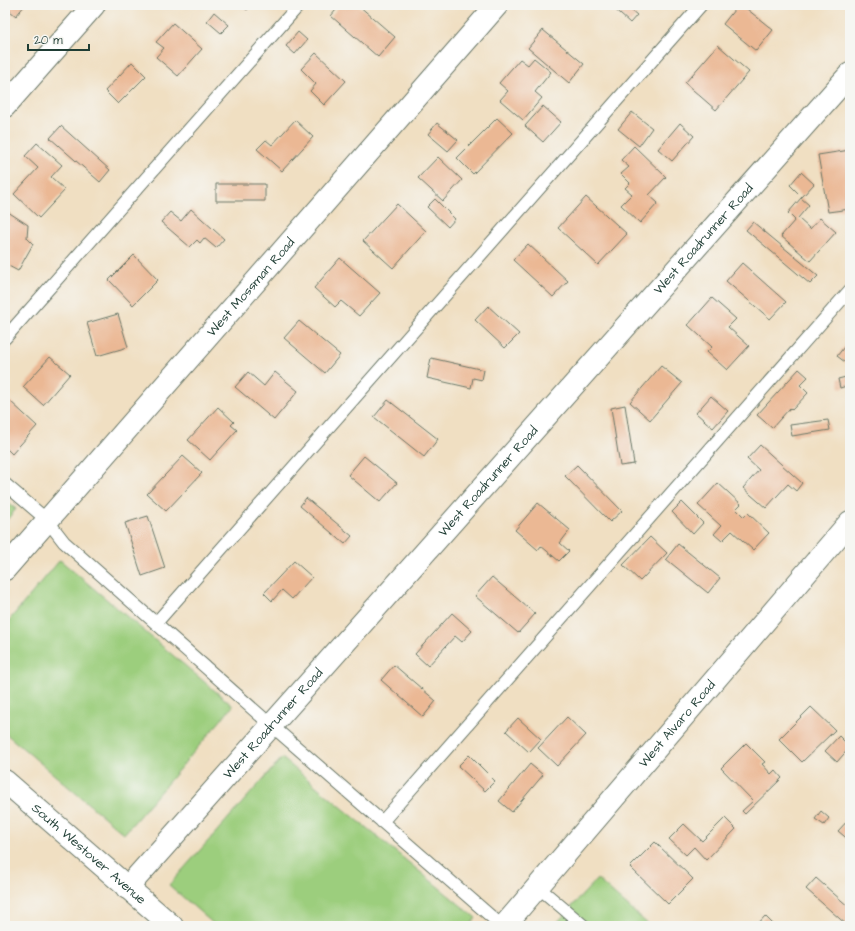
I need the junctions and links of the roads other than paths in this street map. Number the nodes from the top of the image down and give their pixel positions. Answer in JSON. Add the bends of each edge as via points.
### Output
{"nodes":[{"id":1,"x":94,"y":5,"type":"edge"},
{"id":2,"x":299,"y":5,"type":"edge"},
{"id":3,"x":497,"y":5,"type":"edge"},
{"id":4,"x":701,"y":5,"type":"edge"},
{"id":5,"x":850,"y":74,"type":"edge"},
{"id":6,"x":5,"y":106,"type":"edge"},
{"id":7,"x":850,"y":290,"type":"edge"},
{"id":8,"x":5,"y":338,"type":"edge"},
{"id":9,"x":5,"y":484,"type":"edge"},
{"id":10,"x":47,"y":520,"type":"junction"},
{"id":11,"x":850,"y":522,"type":"edge"},
{"id":12,"x":5,"y":569,"type":"edge"},
{"id":13,"x":156,"y":623,"type":"junction"},
{"id":14,"x":271,"y":725,"type":"junction"},
{"id":15,"x":5,"y":781,"type":"edge"},
{"id":16,"x":382,"y":822,"type":"junction"},
{"id":17,"x":538,"y":887,"type":"junction"},
{"id":18,"x":127,"y":888,"type":"junction"},
{"id":19,"x":172,"y":926,"type":"edge"},
{"id":20,"x":503,"y":926,"type":"edge"},
{"id":21,"x":584,"y":926,"type":"edge"}],
"edges":[{"from":1,"to":6,"type":"street"},
{"from":2,"to":8,"type":"lane"},
{"from":3,"to":10,"type":"street","name":"West Mossman Road"},
{"from":4,"to":13,"type":"lane"},
{"from":5,"to":14,"type":"street","name":"West Roadrunner Road"},
{"from":7,"to":16,"type":"lane"},
{"from":9,"to":10,"type":"lane"},
{"from":10,"to":12,"type":"street","name":"West Mossman Road"},
{"from":10,"to":13,"type":"lane","via":[[64,542]]},
{"from":11,"to":17,"type":"street","name":"West Alvaro Road"},
{"from":13,"to":14,"type":"lane"},
{"from":14,"to":16,"type":"lane"},
{"from":14,"to":18,"type":"street","name":"West Roadrunner Road"},
{"from":15,"to":18,"type":"street","name":"South Westover Avenue"},
{"from":16,"to":20,"type":"lane"},
{"from":17,"to":20,"type":"street","name":"West Alvaro Road"},
{"from":17,"to":21,"type":"lane"},
{"from":18,"to":19,"type":"street","name":"South Westover Avenue"}]}
